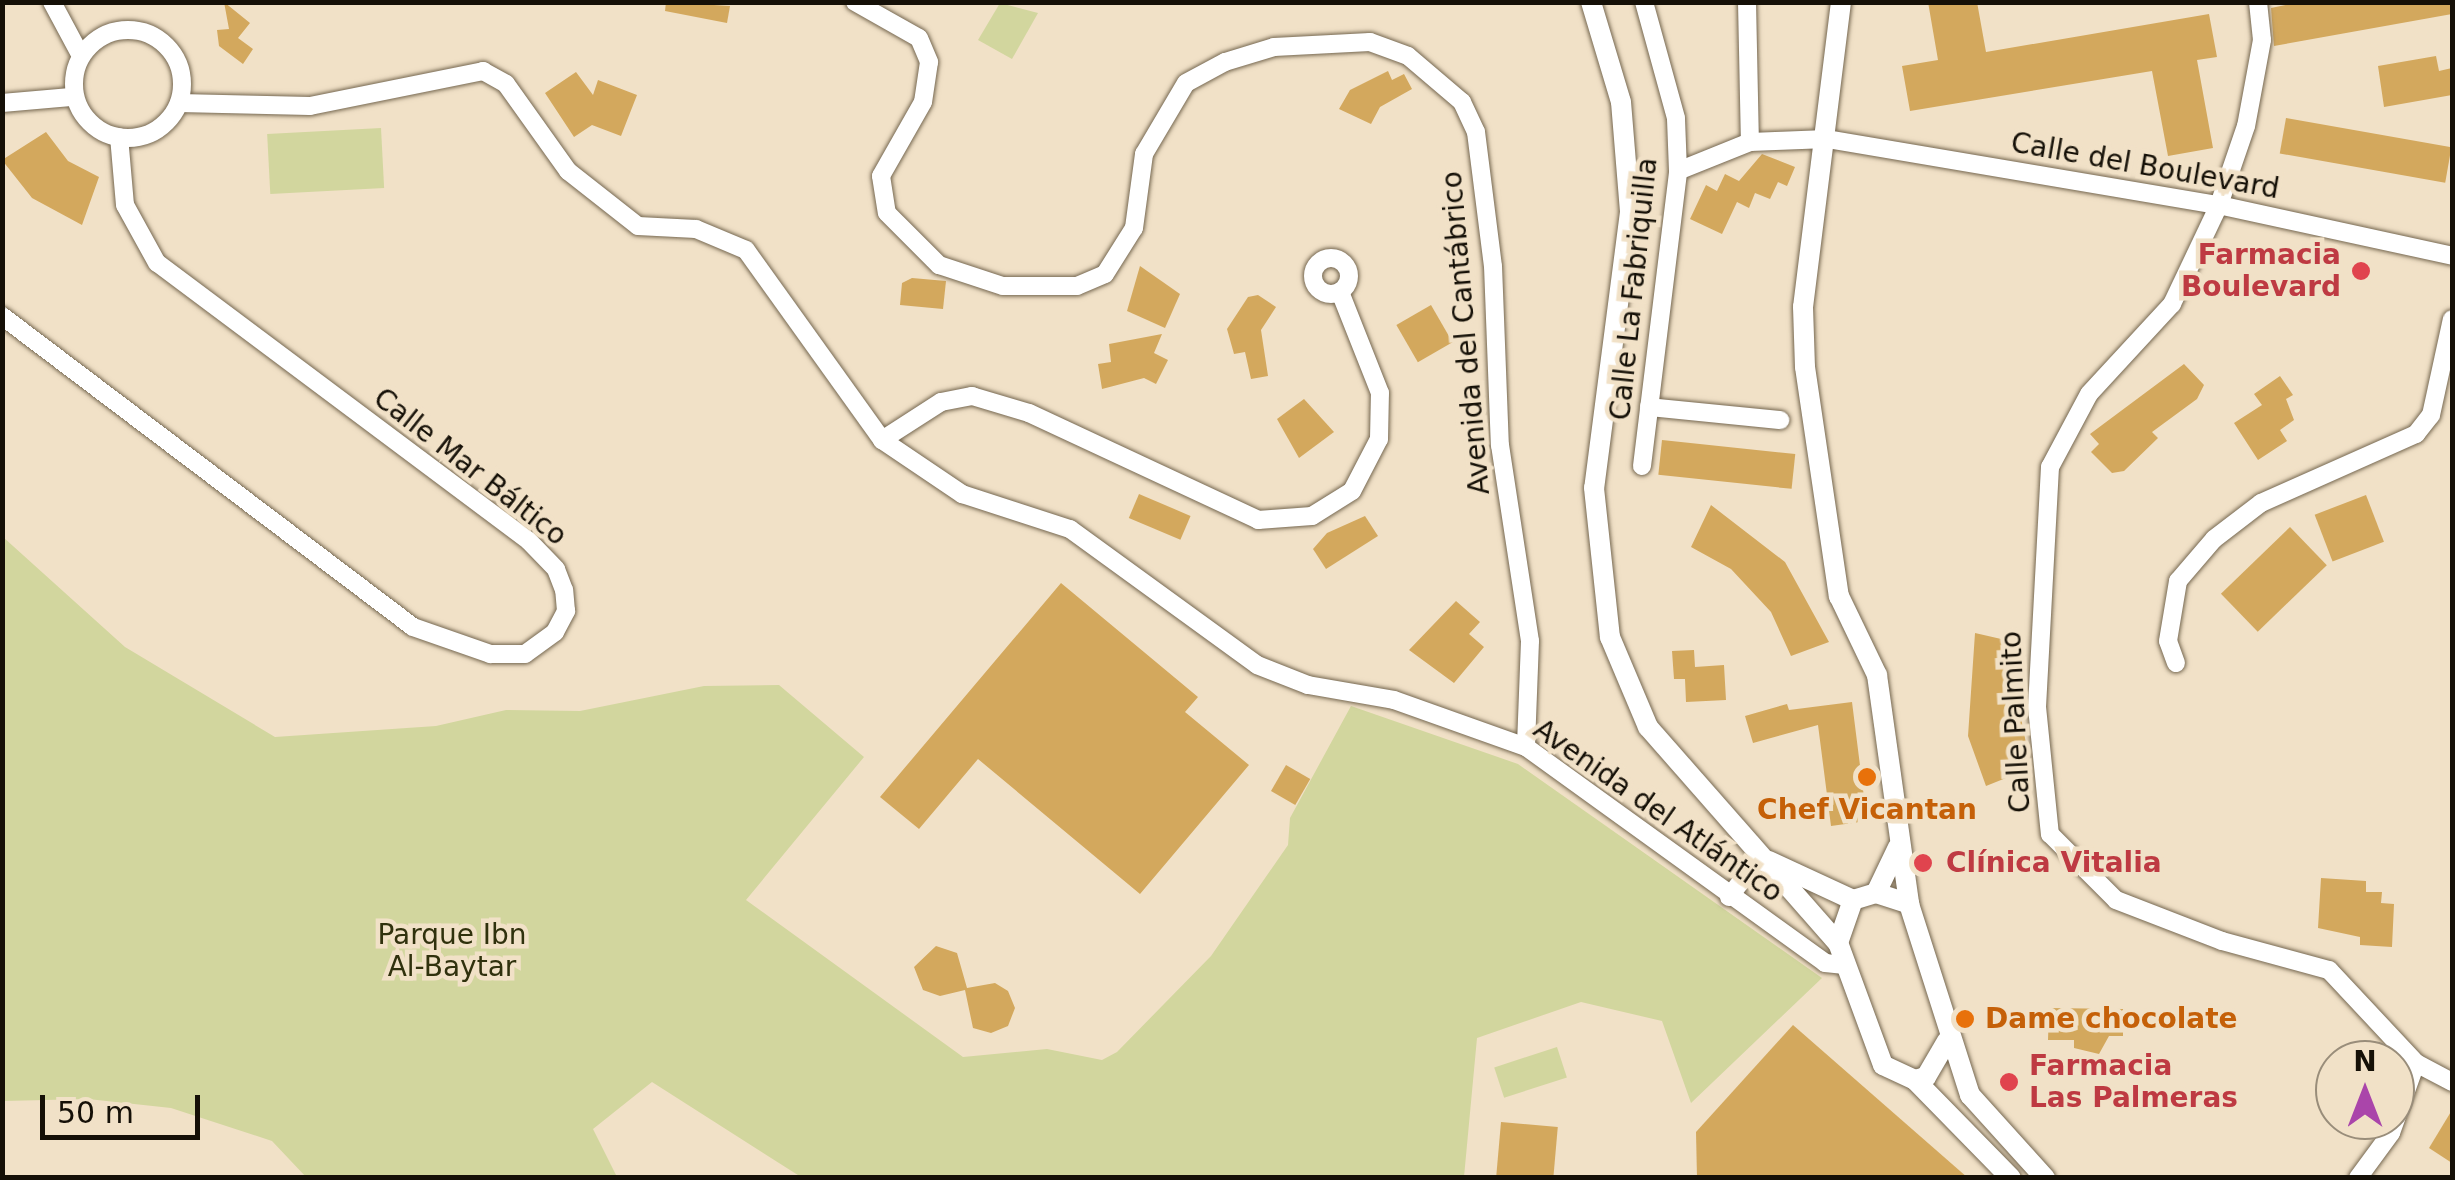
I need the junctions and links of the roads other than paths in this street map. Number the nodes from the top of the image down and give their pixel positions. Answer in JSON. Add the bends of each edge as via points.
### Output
{"nodes":[{"id":1,"x":52,"y":2,"type":"edge"},
{"id":2,"x":855,"y":2,"type":"edge"},
{"id":3,"x":1591,"y":2,"type":"edge"},
{"id":4,"x":1644,"y":2,"type":"edge"},
{"id":5,"x":1746,"y":2,"type":"edge"},
{"id":6,"x":1841,"y":2,"type":"edge"},
{"id":7,"x":2258,"y":2,"type":"edge"},
{"id":8,"x":81,"y":56,"type":"junction"},
{"id":9,"x":70,"y":96,"type":"junction"},
{"id":10,"x":2,"y":103,"type":"edge"},
{"id":11,"x":179,"y":103,"type":"junction"},
{"id":12,"x":118,"y":137,"type":"junction"},
{"id":13,"x":1826,"y":139,"type":"junction"},
{"id":14,"x":1750,"y":142,"type":"junction"},
{"id":15,"x":1678,"y":172,"type":"junction"},
{"id":16,"x":2219,"y":205,"type":"junction"},
{"id":17,"x":2452,"y":256,"type":"edge"},
{"id":18,"x":1340,"y":292,"type":"dead end"},
{"id":19,"x":2,"y":316,"type":"edge"},
{"id":20,"x":2452,"y":319,"type":"edge"},
{"id":21,"x":1649,"y":408,"type":"junction"},
{"id":22,"x":1780,"y":420,"type":"dead end"},
{"id":23,"x":882,"y":440,"type":"junction"},
{"id":24,"x":1642,"y":466,"type":"dead end"},
{"id":25,"x":2176,"y":663,"type":"dead end"},
{"id":26,"x":1526,"y":747,"type":"junction"},
{"id":27,"x":1898,"y":847,"type":"junction"},
{"id":28,"x":1760,"y":857,"type":"junction"},
{"id":29,"x":1876,"y":894,"type":"junction"},
{"id":30,"x":1729,"y":897,"type":"junction"},
{"id":31,"x":1854,"y":900,"type":"junction"},
{"id":32,"x":1909,"y":904,"type":"junction"},
{"id":33,"x":1838,"y":943,"type":"junction"},
{"id":34,"x":1845,"y":964,"type":"junction"},
{"id":35,"x":1948,"y":1041,"type":"junction"},
{"id":36,"x":2416,"y":1063,"type":"junction"},
{"id":37,"x":1915,"y":1080,"type":"junction"},
{"id":38,"x":2452,"y":1082,"type":"edge"},
{"id":39,"x":2011,"y":1178,"type":"edge"},
{"id":40,"x":2045,"y":1178,"type":"edge"},
{"id":41,"x":2358,"y":1178,"type":"edge"}],
"edges":[{"from":1,"to":8,"type":"street"},
{"from":2,"to":26,"type":"street","name":"Avenida del Cantábrico","via":[[918,38],[929,62],[922,102],[881,176],[887,212],[938,264],[1002,286],[1076,286],[1105,274],[1134,228],[1144,154],[1186,83],[1225,62],[1274,46],[1370,42],[1408,56],[1462,102],[1476,132],[1486,209],[1500,445],[1530,641]]},
{"from":3,"to":28,"type":"street","via":[[1621,102],[1630,212],[1594,488],[1610,637],[1648,727]]},
{"from":4,"to":15,"type":"street","name":"Calle La Fabriquilla","via":[[1676,118]]},
{"from":5,"to":14,"type":"street"},
{"from":6,"to":13,"type":"street"},
{"from":7,"to":16,"type":"street","name":"Calle Palmito","via":[[2262,40],[2246,126]]},
{"from":8,"to":9,"type":"street"},
{"from":8,"to":11,"type":"street","via":[[126,29],[160,39],[180,68]]},
{"from":9,"to":10,"type":"street"},
{"from":9,"to":12,"type":"street","via":[[87,119]]},
{"from":11,"to":12,"type":"street","via":[[155,131]]},
{"from":11,"to":23,"type":"street","name":"Avenida del Atlántico","via":[[310,106],[483,71],[506,84],[568,171],[638,226],[696,229],[746,250]]},
{"from":12,"to":19,"type":"street","name":"Calle Mar Báltico","via":[[125,205],[158,263],[529,542],[556,569],[564,590],[566,611],[555,632],[525,654],[490,654],[413,627]]},
{"from":13,"to":14,"type":"street","name":"Calle del Boulevard"},
{"from":13,"to":16,"type":"street","name":"Calle del Boulevard"},
{"from":13,"to":27,"type":"street","via":[[1803,307],[1806,367],[1839,596],[1878,675]]},
{"from":14,"to":15,"type":"street"},
{"from":15,"to":21,"type":"street","name":"Calle La Fabriquilla"},
{"from":16,"to":17,"type":"street","name":"Calle del Boulevard"},
{"from":16,"to":36,"type":"street","name":"Calle Palmito","via":[[2172,304],[2089,394],[2050,467],[2038,706],[2050,834],[2116,900],[2222,941],[2329,970]]},
{"from":18,"to":23,"type":"street","via":[[1380,393],[1379,439],[1352,491],[1312,516],[1258,520],[1029,414],[972,396],[941,402]]},
{"from":20,"to":25,"type":"street","via":[[2431,414],[2416,434],[2261,504],[2214,539],[2178,581],[2168,641]]},
{"from":21,"to":22,"type":"street"},
{"from":21,"to":24,"type":"street","name":"Calle La Fabriquilla"},
{"from":23,"to":26,"type":"street","name":"Avenida del Atlántico","via":[[962,494],[1070,529],[1257,666],[1308,685],[1394,700]]},
{"from":26,"to":30,"type":"street","name":"Avenida del Atlántico"},
{"from":27,"to":29,"type":"street"},
{"from":27,"to":32,"type":"street"},
{"from":28,"to":30,"type":"street"},
{"from":28,"to":31,"type":"street"},
{"from":28,"to":33,"type":"street"},
{"from":29,"to":31,"type":"street"},
{"from":29,"to":32,"type":"street"},
{"from":30,"to":34,"type":"street","name":"Avenida del Atlántico","via":[[1825,963]]},
{"from":31,"to":33,"type":"street"},
{"from":32,"to":35,"type":"street"},
{"from":33,"to":34,"type":"street"},
{"from":34,"to":37,"type":"street","via":[[1878,1057]]},
{"from":35,"to":37,"type":"street","via":[[1936,1068]]},
{"from":35,"to":40,"type":"street","via":[[1970,1096]]},
{"from":36,"to":38,"type":"street","name":"Calle Palmito"},
{"from":36,"to":41,"type":"street","via":[[2391,1133]]},
{"from":37,"to":39,"type":"street"}]}
